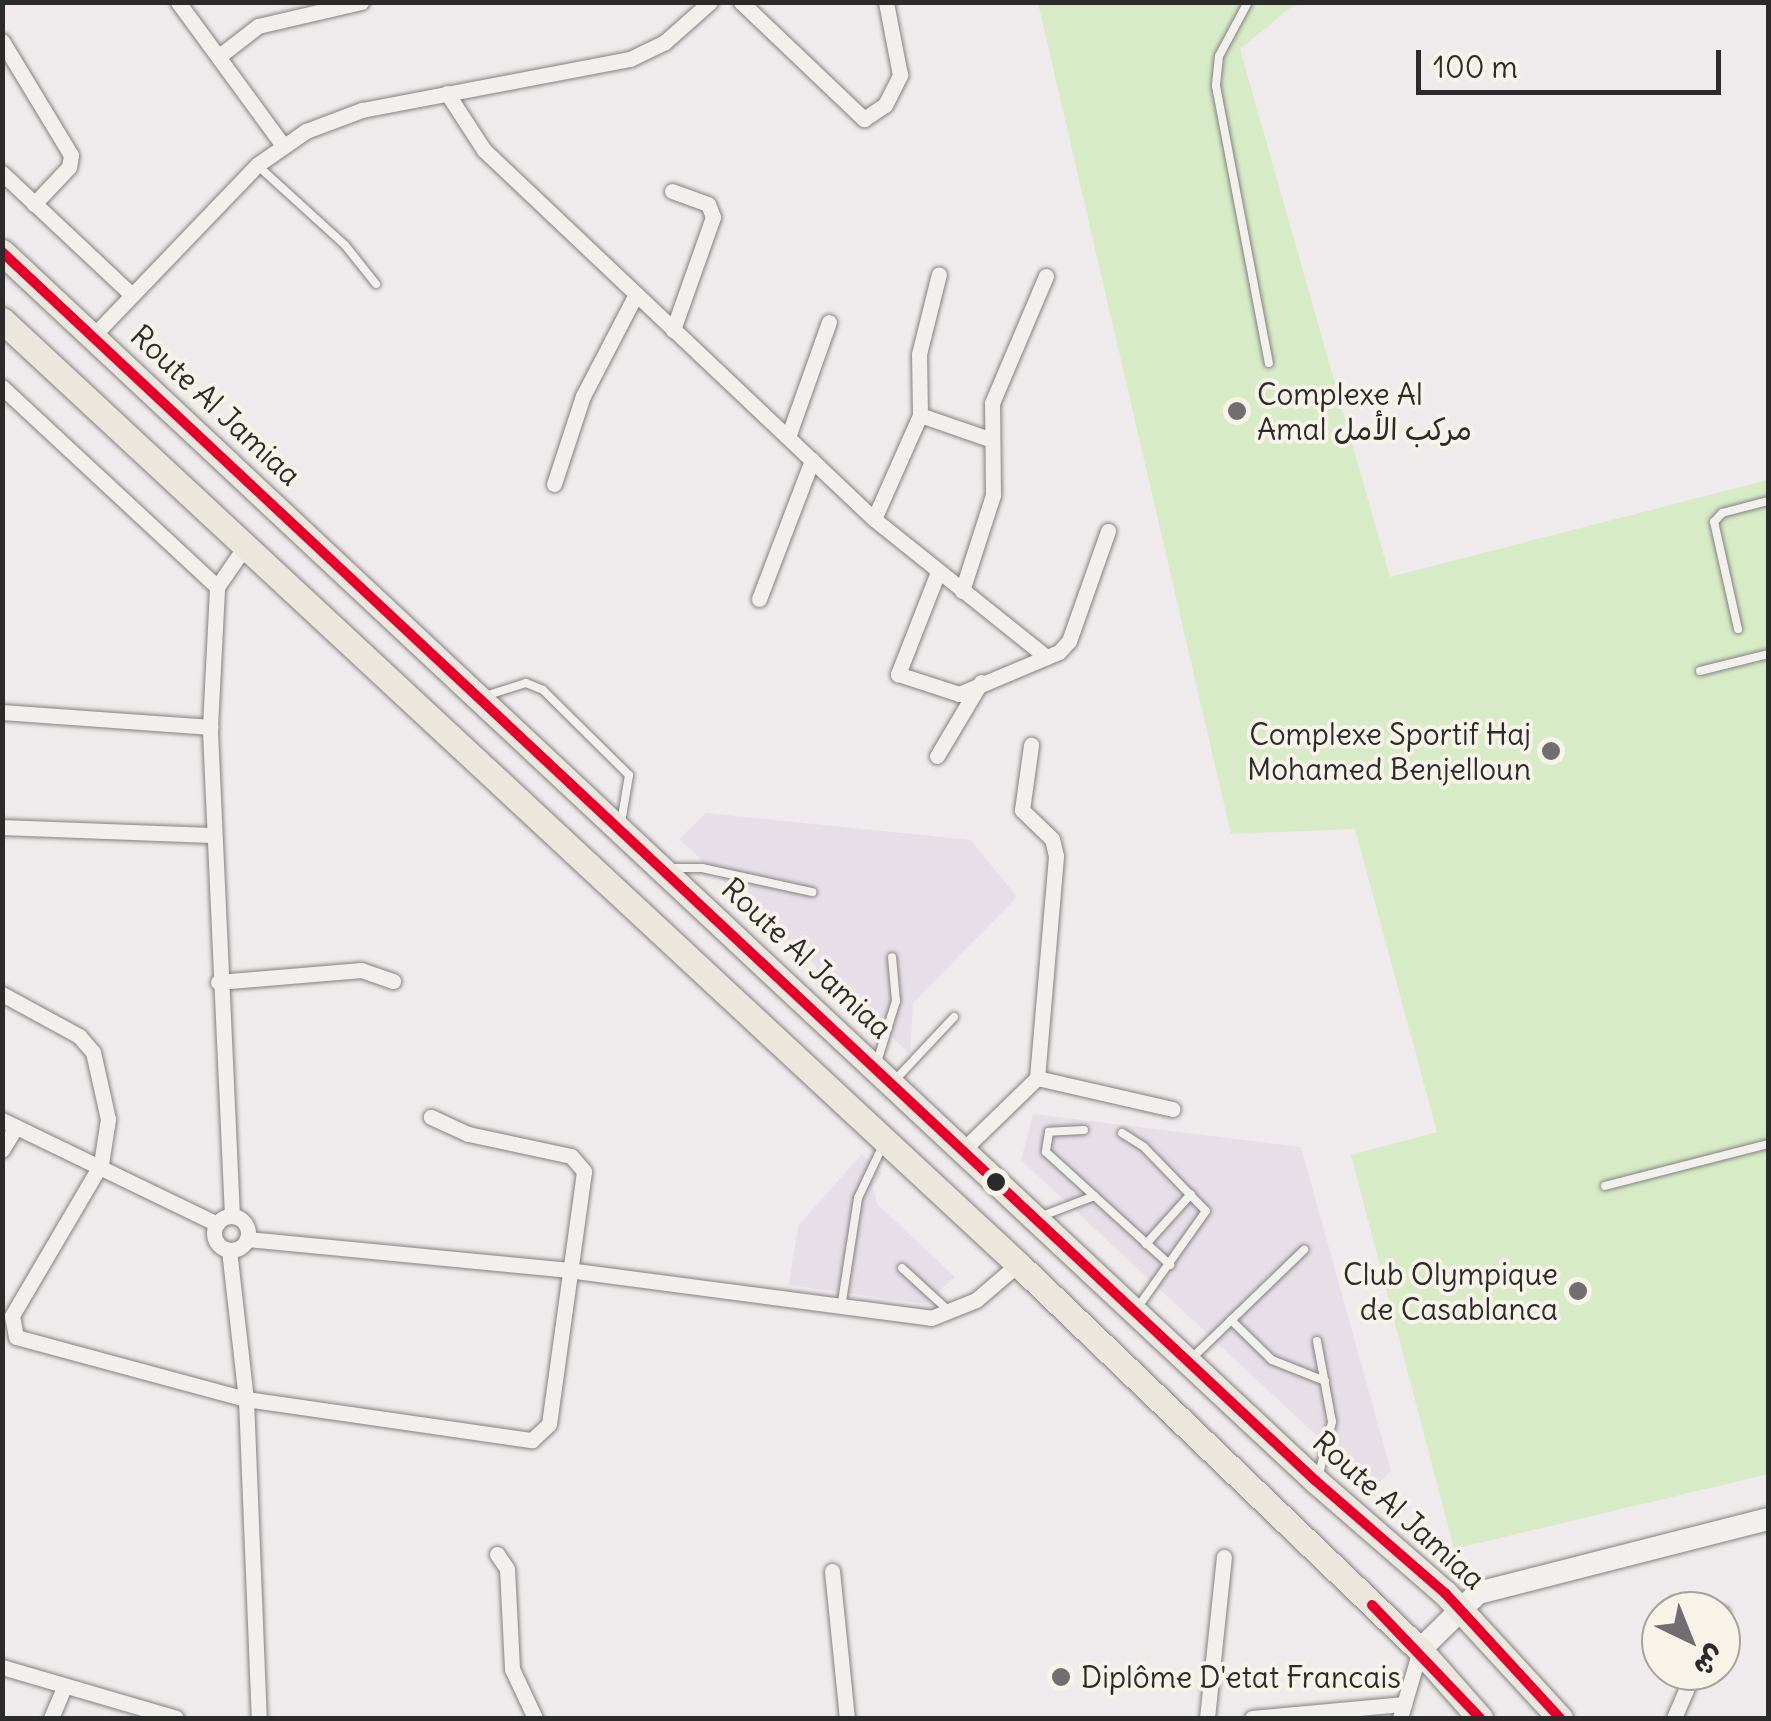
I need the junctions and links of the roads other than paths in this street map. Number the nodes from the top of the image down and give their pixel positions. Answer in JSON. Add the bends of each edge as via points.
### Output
{"nodes":[{"id":1,"x":178,"y":2,"type":"edge"},
{"id":2,"x":361,"y":2,"type":"edge"},
{"id":3,"x":710,"y":2,"type":"edge"},
{"id":4,"x":741,"y":2,"type":"edge"},
{"id":5,"x":886,"y":2,"type":"edge"},
{"id":6,"x":1248,"y":2,"type":"edge"},
{"id":7,"x":2,"y":41,"type":"edge"},
{"id":8,"x":218,"y":57,"type":"junction"},
{"id":9,"x":447,"y":93,"type":"junction"},
{"id":10,"x":282,"y":144,"type":"junction"},
{"id":11,"x":257,"y":166,"type":"junction"},
{"id":12,"x":2,"y":173,"type":"edge"},
{"id":13,"x":672,"y":191,"type":"dead end"},
{"id":14,"x":34,"y":204,"type":"junction"},
{"id":15,"x":2,"y":252,"type":"edge"},
{"id":16,"x":938,"y":274,"type":"dead end"},
{"id":17,"x":1046,"y":276,"type":"dead end"},
{"id":18,"x":376,"y":284,"type":"dead end"},
{"id":19,"x":636,"y":294,"type":"junction"},
{"id":20,"x":132,"y":295,"type":"junction"},
{"id":21,"x":2,"y":320,"type":"edge"},
{"id":22,"x":829,"y":322,"type":"dead end"},
{"id":23,"x":674,"y":330,"type":"junction"},
{"id":24,"x":94,"y":336,"type":"junction"},
{"id":25,"x":1268,"y":363,"type":"dead end"},
{"id":26,"x":2,"y":387,"type":"edge"},
{"id":27,"x":920,"y":415,"type":"junction"},
{"id":28,"x":788,"y":437,"type":"junction"},
{"id":29,"x":992,"y":440,"type":"junction"},
{"id":30,"x":812,"y":460,"type":"junction"},
{"id":31,"x":554,"y":484,"type":"dead end"},
{"id":32,"x":1768,"y":501,"type":"edge"},
{"id":33,"x":874,"y":519,"type":"junction"},
{"id":34,"x":1108,"y":531,"type":"dead end"},
{"id":35,"x":244,"y":548,"type":"junction"},
{"id":36,"x":938,"y":572,"type":"junction"},
{"id":37,"x":217,"y":587,"type":"junction"},
{"id":38,"x":962,"y":591,"type":"junction"},
{"id":39,"x":759,"y":599,"type":"dead end"},
{"id":40,"x":1738,"y":629,"type":"dead end"},
{"id":41,"x":1768,"y":654,"type":"edge"},
{"id":42,"x":1046,"y":656,"type":"junction"},
{"id":43,"x":1700,"y":671,"type":"dead end"},
{"id":44,"x":981,"y":682,"type":"junction"},
{"id":45,"x":480,"y":697,"type":"junction"},
{"id":46,"x":2,"y":712,"type":"edge"},
{"id":47,"x":210,"y":728,"type":"junction"},
{"id":48,"x":1031,"y":744,"type":"dead end"},
{"id":49,"x":937,"y":756,"type":"dead end"},
{"id":50,"x":2,"y":827,"type":"edge"},
{"id":51,"x":620,"y":827,"type":"junction"},
{"id":52,"x":210,"y":835,"type":"junction"},
{"id":53,"x":664,"y":868,"type":"junction"},
{"id":54,"x":812,"y":892,"type":"dead end"},
{"id":55,"x":892,"y":957,"type":"dead end"},
{"id":56,"x":393,"y":980,"type":"dead end"},
{"id":57,"x":218,"y":982,"type":"junction"},
{"id":58,"x":2,"y":994,"type":"edge"},
{"id":59,"x":954,"y":1018,"type":"dead end"},
{"id":60,"x":884,"y":1074,"type":"junction"},
{"id":61,"x":1036,"y":1078,"type":"junction"},
{"id":62,"x":1172,"y":1109,"type":"dead end"},
{"id":63,"x":431,"y":1117,"type":"dead end"},
{"id":64,"x":9,"y":1124,"type":"edge"},
{"id":65,"x":1084,"y":1130,"type":"dead end"},
{"id":66,"x":1122,"y":1133,"type":"dead end"},
{"id":67,"x":885,"y":1141,"type":"junction"},
{"id":68,"x":1768,"y":1144,"type":"edge"},
{"id":69,"x":964,"y":1149,"type":"junction"},
{"id":70,"x":2,"y":1150,"type":"edge"},
{"id":71,"x":101,"y":1164,"type":"junction"},
{"id":72,"x":1605,"y":1186,"type":"dead end"},
{"id":73,"x":1191,"y":1194,"type":"junction"},
{"id":74,"x":1094,"y":1196,"type":"junction"},
{"id":75,"x":1038,"y":1218,"type":"junction"},
{"id":76,"x":224,"y":1220,"type":"junction"},
{"id":77,"x":248,"y":1239,"type":"junction"},
{"id":78,"x":1146,"y":1244,"type":"junction"},
{"id":79,"x":229,"y":1250,"type":"junction"},
{"id":80,"x":1304,"y":1250,"type":"dead end"},
{"id":81,"x":1018,"y":1264,"type":"junction"},
{"id":82,"x":1170,"y":1265,"type":"junction"},
{"id":83,"x":902,"y":1268,"type":"dead end"},
{"id":84,"x":568,"y":1270,"type":"junction"},
{"id":85,"x":841,"y":1308,"type":"junction"},
{"id":86,"x":1136,"y":1311,"type":"junction"},
{"id":87,"x":951,"y":1314,"type":"junction"},
{"id":88,"x":1231,"y":1320,"type":"junction"},
{"id":89,"x":1317,"y":1340,"type":"dead end"},
{"id":90,"x":1188,"y":1361,"type":"junction"},
{"id":91,"x":1326,"y":1381,"type":"junction"},
{"id":92,"x":246,"y":1399,"type":"junction"},
{"id":93,"x":1316,"y":1481,"type":"junction"},
{"id":94,"x":1768,"y":1519,"type":"edge"},
{"id":95,"x":496,"y":1554,"type":"dead end"},
{"id":96,"x":1224,"y":1556,"type":"dead end"},
{"id":97,"x":832,"y":1571,"type":"dead end"},
{"id":98,"x":1458,"y":1606,"type":"junction"},
{"id":99,"x":1420,"y":1650,"type":"junction"},
{"id":100,"x":2,"y":1667,"type":"edge"},
{"id":101,"x":63,"y":1690,"type":"junction"},
{"id":102,"x":1685,"y":1691,"type":"edge"},
{"id":103,"x":1402,"y":1711,"type":"edge"},
{"id":104,"x":52,"y":1718,"type":"edge"},
{"id":105,"x":176,"y":1718,"type":"edge"},
{"id":106,"x":260,"y":1718,"type":"edge"},
{"id":107,"x":535,"y":1718,"type":"edge"},
{"id":108,"x":847,"y":1718,"type":"edge"},
{"id":109,"x":1206,"y":1718,"type":"edge"},
{"id":110,"x":1252,"y":1718,"type":"edge"},
{"id":111,"x":1480,"y":1718,"type":"edge"},
{"id":112,"x":1560,"y":1718,"type":"edge"},
{"id":113,"x":1674,"y":1718,"type":"edge"}],
"edges":[{"from":1,"to":8,"type":"street"},
{"from":2,"to":8,"type":"street","via":[[258,26]]},
{"from":3,"to":9,"type":"street","via":[[665,42],[630,58]]},
{"from":4,"to":5,"type":"street","via":[[864,119],[885,105],[900,76]]},
{"from":6,"to":25,"type":"lane","via":[[1220,56],[1216,86]]},
{"from":7,"to":14,"type":"street","via":[[70,155],[69,166]]},
{"from":8,"to":10,"type":"street"},
{"from":9,"to":10,"type":"street","via":[[362,110]]},
{"from":9,"to":19,"type":"street","via":[[473,138]]},
{"from":10,"to":11,"type":"street"},
{"from":11,"to":18,"type":"lane","via":[[346,245]]},
{"from":11,"to":20,"type":"street"},
{"from":12,"to":14,"type":"street"},
{"from":13,"to":23,"type":"street","via":[[708,204],[712,218]]},
{"from":14,"to":20,"type":"street"},
{"from":15,"to":24,"type":"main road","name":"Route Al Jamiaa"},
{"from":16,"to":27,"type":"street","via":[[919,354]]},
{"from":17,"to":29,"type":"street","via":[[992,402]]},
{"from":19,"to":23,"type":"street"},
{"from":19,"to":31,"type":"street","via":[[583,396]]},
{"from":20,"to":24,"type":"street"},
{"from":21,"to":35,"type":"main road"},
{"from":22,"to":28,"type":"street"},
{"from":23,"to":28,"type":"street"},
{"from":24,"to":45,"type":"main road","name":"Route Al Jamiaa"},
{"from":26,"to":37,"type":"street"},
{"from":27,"to":29,"type":"street"},
{"from":27,"to":33,"type":"street"},
{"from":28,"to":30,"type":"street"},
{"from":29,"to":38,"type":"street","via":[[993,495]]},
{"from":30,"to":33,"type":"street"},
{"from":30,"to":39,"type":"street"},
{"from":32,"to":40,"type":"lane","via":[[1722,513],[1714,522]]},
{"from":33,"to":36,"type":"street"},
{"from":34,"to":42,"type":"street","via":[[1081,618],[1069,641]]},
{"from":35,"to":37,"type":"street"},
{"from":35,"to":67,"type":"main road"},
{"from":36,"to":38,"type":"street"},
{"from":36,"to":44,"type":"street","via":[[898,674],[949,695]]},
{"from":37,"to":47,"type":"street"},
{"from":38,"to":42,"type":"street"},
{"from":41,"to":43,"type":"lane"},
{"from":42,"to":44,"type":"street"},
{"from":44,"to":49,"type":"street"},
{"from":45,"to":51,"type":"main road","name":"Route Al Jamiaa"},
{"from":45,"to":51,"type":"lane","via":[[526,683],[543,690],[628,775]]},
{"from":46,"to":47,"type":"street"},
{"from":47,"to":52,"type":"street"},
{"from":48,"to":61,"type":"street","via":[[1022,810],[1052,839],[1056,856]]},
{"from":50,"to":52,"type":"street"},
{"from":51,"to":53,"type":"main road","name":"Route Al Jamiaa"},
{"from":52,"to":57,"type":"street"},
{"from":53,"to":54,"type":"lane","via":[[702,868]]},
{"from":53,"to":60,"type":"main road","name":"Route Al Jamiaa"},
{"from":55,"to":60,"type":"lane","via":[[896,1001]]},
{"from":56,"to":57,"type":"street","via":[[361,970]]},
{"from":57,"to":76,"type":"street"},
{"from":58,"to":71,"type":"street","via":[[79,1036],[93,1052],[108,1119]]},
{"from":59,"to":60,"type":"lane"},
{"from":60,"to":69,"type":"main road","name":"Route Al Jamiaa"},
{"from":61,"to":62,"type":"street"},
{"from":61,"to":69,"type":"street"},
{"from":63,"to":84,"type":"street","via":[[450,1129],[578,1161],[584,1171]]},
{"from":64,"to":70,"type":"street"},
{"from":64,"to":71,"type":"street"},
{"from":65,"to":74,"type":"lane","via":[[1058,1128],[1043,1145]]},
{"from":66,"to":73,"type":"lane"},
{"from":67,"to":81,"type":"main road"},
{"from":67,"to":85,"type":"lane","via":[[862,1186]]},
{"from":68,"to":72,"type":"lane"},
{"from":69,"to":75,"type":"main road","name":"Route Al Jamiaa"},
{"from":71,"to":76,"type":"street"},
{"from":71,"to":92,"type":"street","via":[[12,1316],[11,1332],[24,1342]]},
{"from":73,"to":78,"type":"lane"},
{"from":73,"to":82,"type":"lane","via":[[1207,1216]]},
{"from":74,"to":75,"type":"lane"},
{"from":74,"to":78,"type":"lane"},
{"from":75,"to":86,"type":"main road","name":"Route Al Jamiaa"},
{"from":76,"to":77,"type":"street","via":[[246,1224]]},
{"from":76,"to":79,"type":"street","via":[[216,1240]]},
{"from":77,"to":79,"type":"street"},
{"from":77,"to":84,"type":"street"},
{"from":78,"to":82,"type":"lane"},
{"from":79,"to":92,"type":"street"},
{"from":80,"to":88,"type":"lane"},
{"from":81,"to":87,"type":"street"},
{"from":81,"to":99,"type":"main road"},
{"from":82,"to":86,"type":"lane"},
{"from":83,"to":87,"type":"lane"},
{"from":84,"to":85,"type":"street"},
{"from":84,"to":92,"type":"street","via":[[549,1424],[540,1437]]},
{"from":85,"to":87,"type":"street","via":[[931,1318]]},
{"from":86,"to":90,"type":"main road","name":"Route Al Jamiaa"},
{"from":88,"to":90,"type":"lane"},
{"from":88,"to":91,"type":"lane","via":[[1272,1360]]},
{"from":89,"to":91,"type":"lane"},
{"from":90,"to":93,"type":"main road","name":"Route Al Jamiaa"},
{"from":91,"to":93,"type":"lane","via":[[1331,1437]]},
{"from":92,"to":106,"type":"street"},
{"from":93,"to":98,"type":"main road","name":"Route Al Jamiaa"},
{"from":94,"to":98,"type":"street","via":[[1490,1590]]},
{"from":95,"to":107,"type":"street","via":[[507,1569],[512,1669]]},
{"from":96,"to":109,"type":"street"},
{"from":97,"to":108,"type":"street"},
{"from":98,"to":99,"type":"street"},
{"from":98,"to":112,"type":"main road","name":"Route Al Jamiaa"},
{"from":99,"to":103,"type":"street"},
{"from":99,"to":111,"type":"main road"},
{"from":100,"to":101,"type":"street"},
{"from":101,"to":104,"type":"street"},
{"from":101,"to":105,"type":"street"},
{"from":102,"to":113,"type":"street"},
{"from":103,"to":110,"type":"street"}]}
